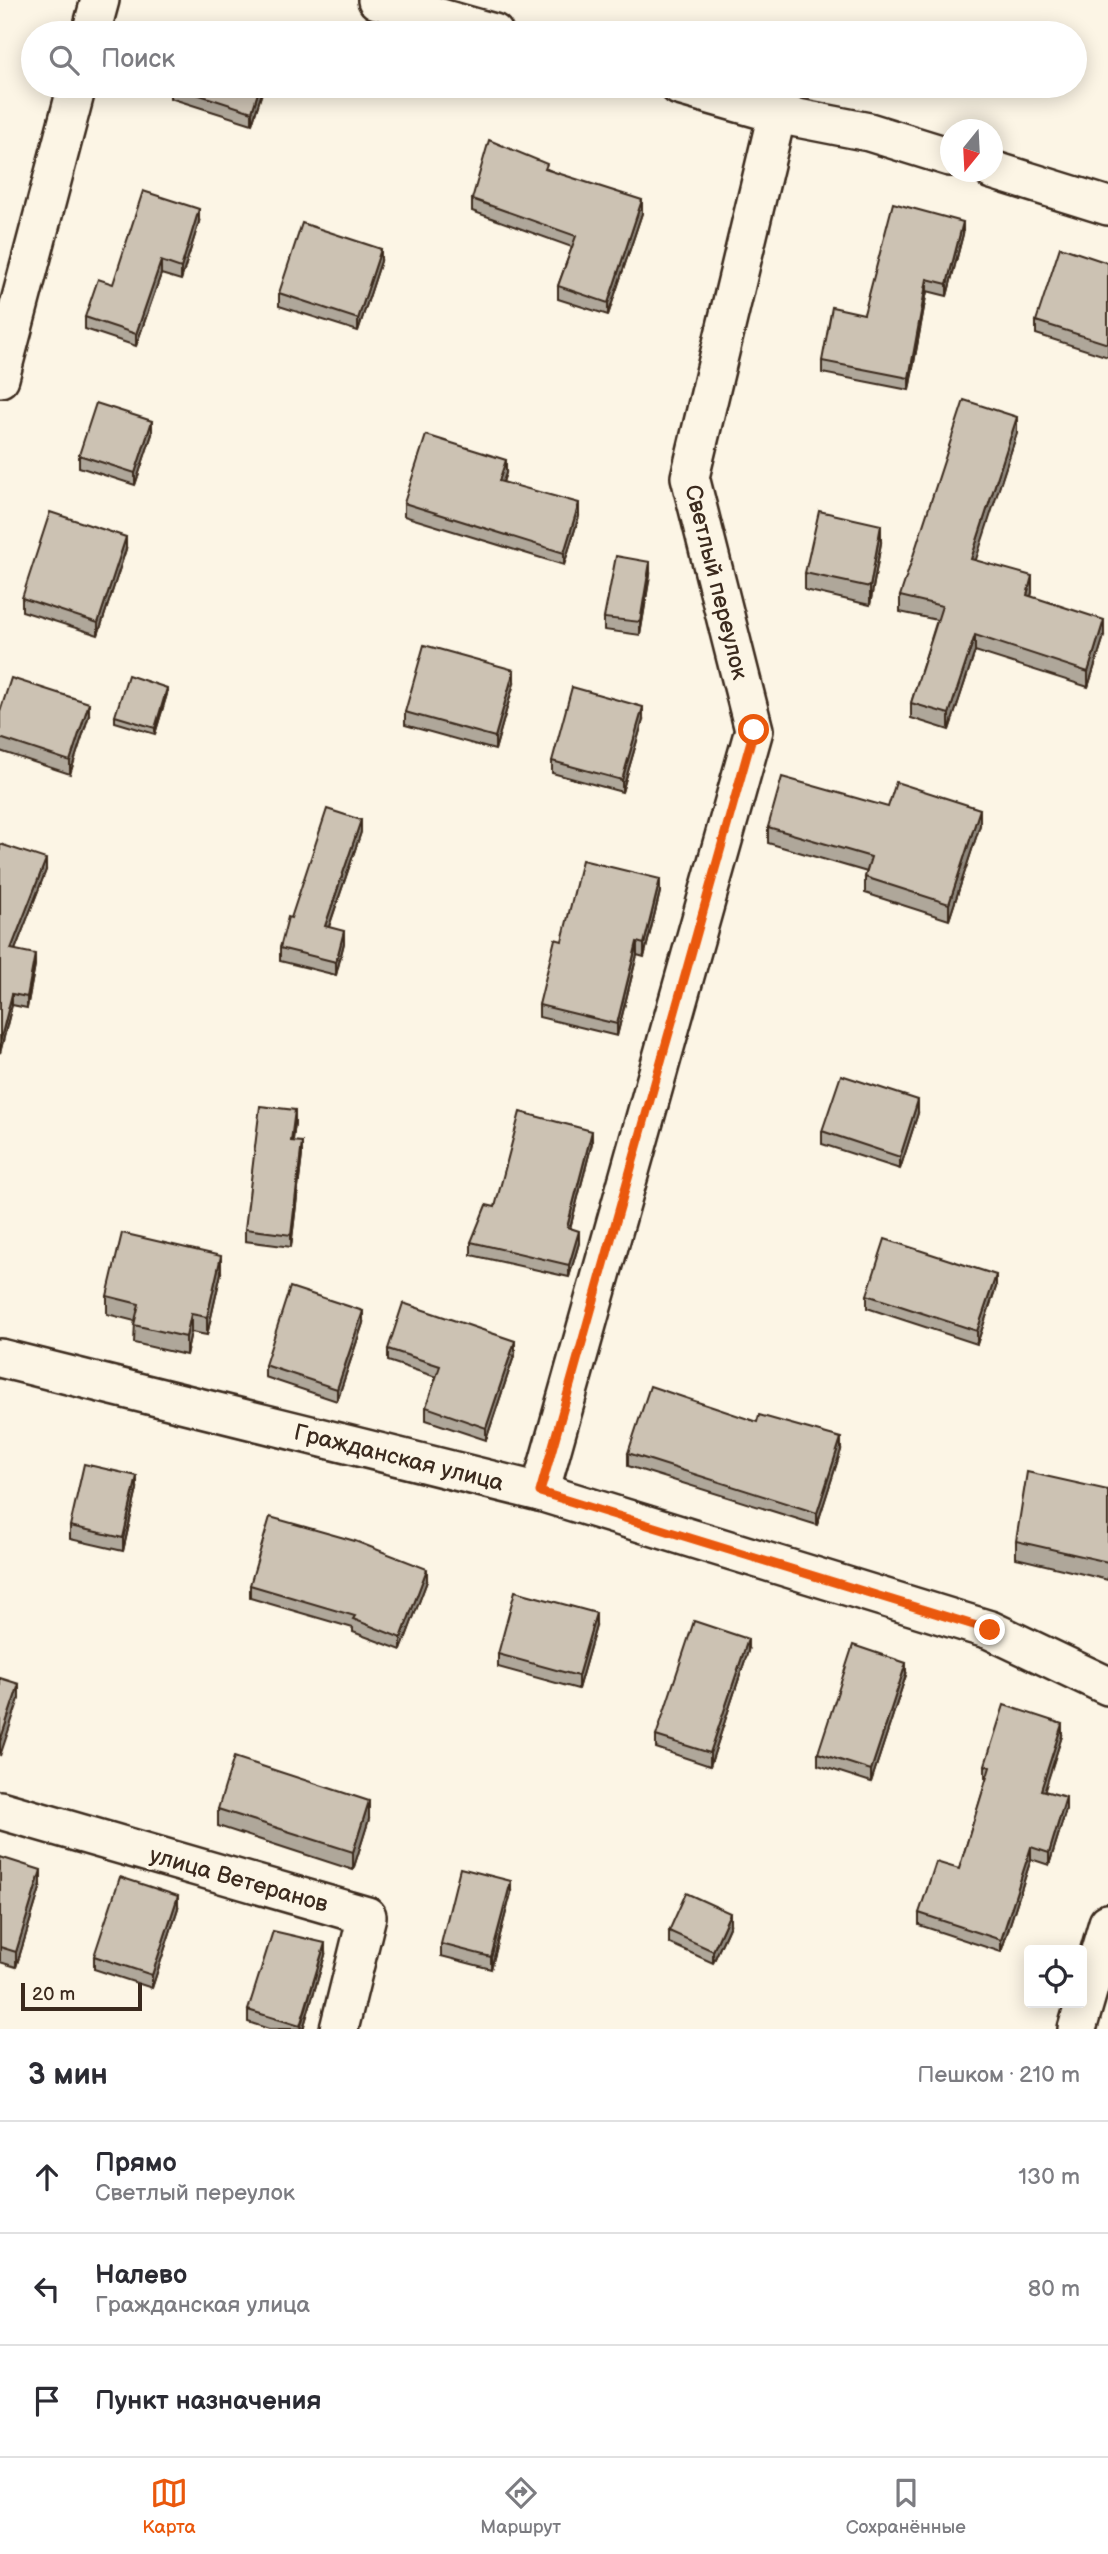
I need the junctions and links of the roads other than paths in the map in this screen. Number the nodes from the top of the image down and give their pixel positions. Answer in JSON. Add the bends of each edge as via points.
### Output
{"nodes":[{"id":1,"x":100,"y":0,"type":"edge"},
{"id":2,"x":377,"y":0,"type":"edge"},
{"id":3,"x":94,"y":21,"type":"edge"},
{"id":4,"x":451,"y":21,"type":"edge"},
{"id":5,"x":74,"y":98,"type":"edge"},
{"id":6,"x":721,"y":98,"type":"edge"},
{"id":7,"x":777,"y":114,"type":"junction"},
{"id":8,"x":940,"y":154,"type":"edge"},
{"id":9,"x":1003,"y":173,"type":"edge"},
{"id":10,"x":1108,"y":206,"type":"edge"},
{"id":11,"x":0,"y":378,"type":"edge"},
{"id":12,"x":0,"y":1358,"type":"edge"},
{"id":13,"x":540,"y":1492,"type":"junction"},
{"id":14,"x":1108,"y":1686,"type":"edge"},
{"id":15,"x":0,"y":1810,"type":"edge"},
{"id":16,"x":1108,"y":1923,"type":"edge"},
{"id":17,"x":339,"y":2029,"type":"edge"},
{"id":18,"x":1077,"y":2029,"type":"edge"}],
"edges":[{"from":1,"to":3,"type":"street"},
{"from":2,"to":4,"type":"street"},
{"from":5,"to":11,"type":"street"},
{"from":6,"to":7,"type":"street"},
{"from":7,"to":8,"type":"street","via":[[869,132]]},
{"from":7,"to":13,"type":"street","name":"Светлый переулок","via":[[690,477],[754,730]]},
{"from":9,"to":10,"type":"street"},
{"from":12,"to":13,"type":"street","name":"Гражданская улица"},
{"from":13,"to":14,"type":"street","name":"Гражданская улица","via":[[990,1630]]},
{"from":15,"to":17,"type":"street","name":"улица Ветеранов","via":[[367,1916]]},
{"from":16,"to":18,"type":"street"}]}
